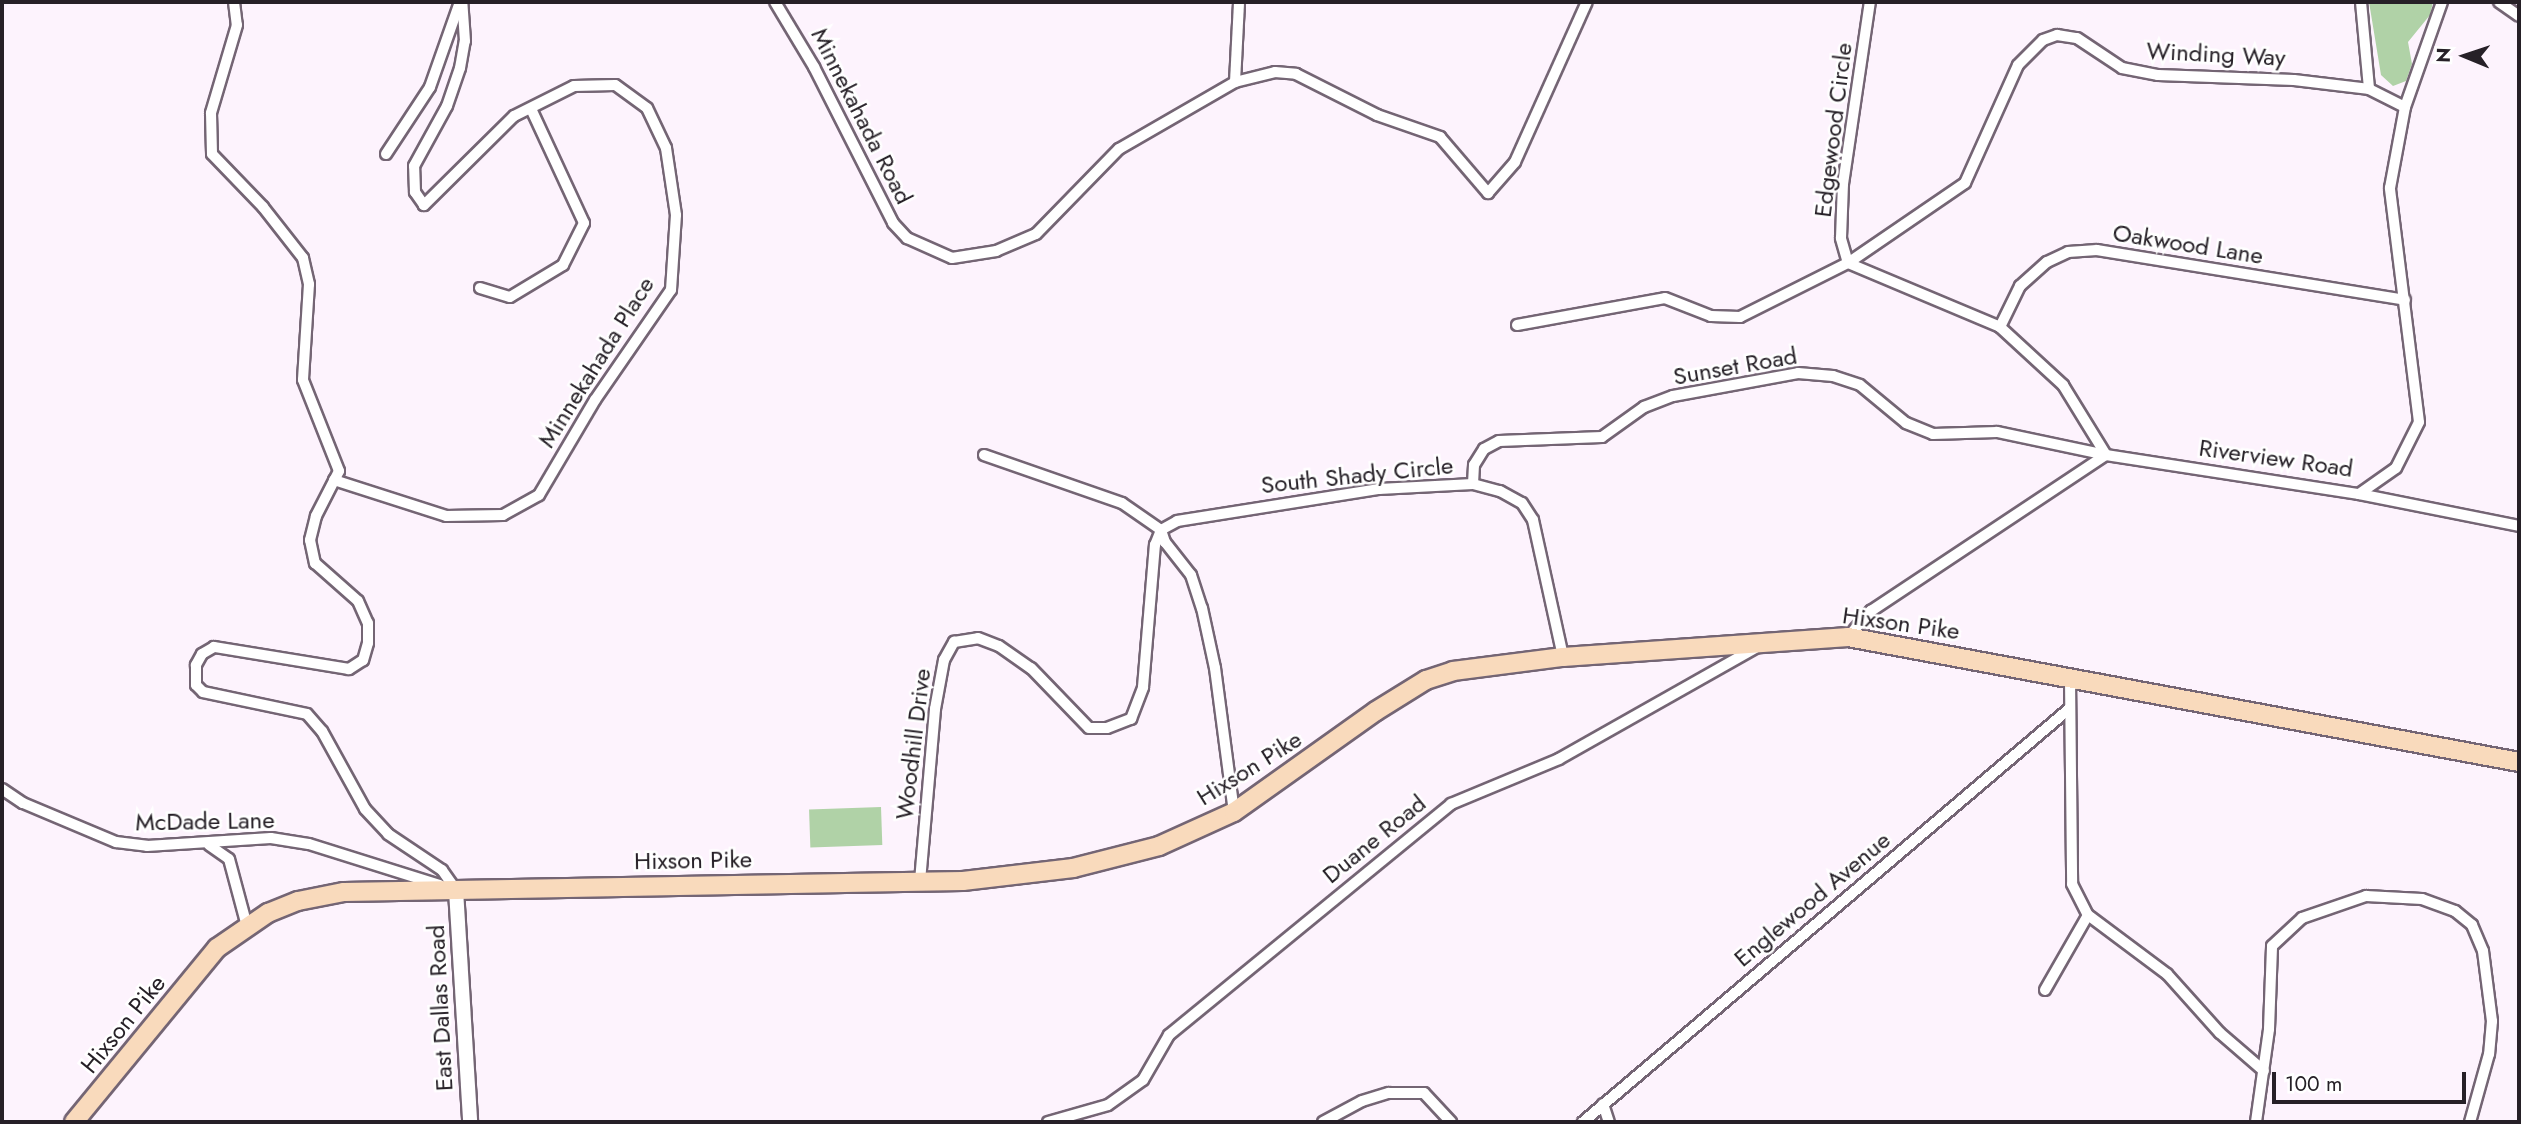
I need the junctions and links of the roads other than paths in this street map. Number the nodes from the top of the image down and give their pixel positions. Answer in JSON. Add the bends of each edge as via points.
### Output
{"nodes":[{"id":1,"x":234,"y":2,"type":"edge"},
{"id":2,"x":461,"y":2,"type":"edge"},
{"id":3,"x":775,"y":2,"type":"edge"},
{"id":4,"x":1239,"y":2,"type":"edge"},
{"id":5,"x":1587,"y":2,"type":"edge"},
{"id":6,"x":1870,"y":2,"type":"edge"},
{"id":7,"x":2361,"y":2,"type":"edge"},
{"id":8,"x":2442,"y":2,"type":"edge"},
{"id":9,"x":2499,"y":2,"type":"edge"},
{"id":10,"x":2519,"y":16,"type":"edge"},
{"id":11,"x":1235,"y":82,"type":"junction"},
{"id":12,"x":2369,"y":89,"type":"junction"},
{"id":13,"x":2405,"y":107,"type":"junction"},
{"id":14,"x":531,"y":109,"type":"junction"},
{"id":15,"x":386,"y":154,"type":"dead end"},
{"id":16,"x":1848,"y":264,"type":"junction"},
{"id":17,"x":480,"y":288,"type":"dead end"},
{"id":18,"x":2405,"y":300,"type":"junction"},
{"id":19,"x":1517,"y":325,"type":"dead end"},
{"id":20,"x":2000,"y":327,"type":"junction"},
{"id":21,"x":984,"y":455,"type":"dead end"},
{"id":22,"x":2106,"y":455,"type":"junction"},
{"id":23,"x":334,"y":480,"type":"junction"},
{"id":24,"x":1473,"y":484,"type":"junction"},
{"id":25,"x":2359,"y":494,"type":"junction"},
{"id":26,"x":2519,"y":526,"type":"edge"},
{"id":27,"x":1161,"y":530,"type":"junction"},
{"id":28,"x":1848,"y":637,"type":"junction"},
{"id":29,"x":1769,"y":640,"type":"junction"},
{"id":30,"x":1563,"y":657,"type":"junction"},
{"id":31,"x":2070,"y":679,"type":"junction"},
{"id":32,"x":2069,"y":709,"type":"junction"},
{"id":33,"x":2519,"y":762,"type":"edge"},
{"id":34,"x":2,"y":789,"type":"edge"},
{"id":35,"x":1234,"y":812,"type":"junction"},
{"id":36,"x":205,"y":844,"type":"junction"},
{"id":37,"x":920,"y":881,"type":"junction"},
{"id":38,"x":456,"y":890,"type":"junction"},
{"id":39,"x":2088,"y":915,"type":"junction"},
{"id":40,"x":247,"y":926,"type":"junction"},
{"id":41,"x":2045,"y":990,"type":"dead end"},
{"id":42,"x":2264,"y":1071,"type":"junction"},
{"id":43,"x":1603,"y":1104,"type":"junction"},
{"id":44,"x":74,"y":1122,"type":"edge"},
{"id":45,"x":470,"y":1122,"type":"edge"},
{"id":46,"x":1048,"y":1122,"type":"edge"},
{"id":47,"x":1323,"y":1122,"type":"edge"},
{"id":48,"x":1451,"y":1122,"type":"edge"},
{"id":49,"x":1583,"y":1122,"type":"edge"},
{"id":50,"x":1609,"y":1122,"type":"edge"},
{"id":51,"x":2256,"y":1122,"type":"edge"},
{"id":52,"x":2470,"y":1122,"type":"edge"}],
"edges":[{"from":1,"to":23,"type":"street","via":[[237,25],[211,113],[212,154],[303,258],[309,284],[303,380],[339,471]]},
{"from":2,"to":14,"type":"street","name":"Minnekahada Place","via":[[465,41],[460,68],[447,106],[414,166],[415,192],[424,205],[514,116]]},
{"from":2,"to":15,"type":"street","via":[[430,87]]},
{"from":3,"to":11,"type":"street","name":"Minnekahada Road","via":[[814,67],[893,223],[907,237],[952,258],[996,251],[1036,234],[1119,149]]},
{"from":4,"to":11,"type":"street"},
{"from":5,"to":11,"type":"street","name":"Minnekahada Road","via":[[1515,162],[1488,193],[1440,137],[1377,115],[1296,74],[1275,72]]},
{"from":6,"to":16,"type":"street","name":"Edgewood Circle","via":[[1843,184],[1842,238]]},
{"from":7,"to":12,"type":"street"},
{"from":8,"to":13,"type":"street","name":"Riverview Road"},
{"from":9,"to":10,"type":"street"},
{"from":12,"to":13,"type":"street","name":"Winding Way"},
{"from":12,"to":16,"type":"street","name":"Winding Way","via":[[2294,80],[2158,75],[2122,68],[2077,38],[2057,35],[2043,40],[2018,65],[1965,183]]},
{"from":13,"to":18,"type":"street","name":"Riverview Road","via":[[2390,188]]},
{"from":14,"to":17,"type":"street","via":[[584,223],[563,265],[510,297]]},
{"from":14,"to":23,"type":"street","name":"Minnekahada Place","via":[[574,86],[615,85],[647,108],[666,149],[676,215],[671,290],[595,400],[539,495],[503,515],[446,516]]},
{"from":16,"to":19,"type":"street","via":[[1740,317],[1711,316],[1665,298]]},
{"from":16,"to":20,"type":"street"},
{"from":18,"to":20,"type":"street","name":"Oakwood Lane","via":[[2097,250],[2068,252],[2047,262],[2020,286]]},
{"from":18,"to":25,"type":"street","name":"Riverview Road","via":[[2418,422],[2396,468]]},
{"from":20,"to":22,"type":"street","via":[[2063,385]]},
{"from":21,"to":27,"type":"street","via":[[1122,503]]},
{"from":22,"to":24,"type":"street","name":"Sunset Road","via":[[1997,432],[1918,430],[1860,385],[1833,376],[1798,373],[1673,396],[1644,407],[1602,437],[1499,441],[1484,449],[1474,465]]},
{"from":22,"to":25,"type":"street","name":"Riverview Road"},
{"from":22,"to":28,"type":"street","via":[[1871,611]]},
{"from":23,"to":38,"type":"street","via":[[310,540],[315,563],[358,601],[368,623],[363,660],[349,669],[331,668],[214,647],[196,665],[196,685],[203,692],[307,714],[322,731],[365,809],[388,834],[442,870]]},
{"from":24,"to":27,"type":"street","name":"South Shady Circle","via":[[1334,494],[1177,521]]},
{"from":24,"to":30,"type":"street","name":"South Shady Circle","via":[[1513,497],[1533,520]]},
{"from":25,"to":26,"type":"street"},
{"from":27,"to":35,"type":"street","via":[[1191,575],[1202,608],[1215,668]]},
{"from":27,"to":37,"type":"street","name":"Woodhill Drive","via":[[1155,545],[1143,687],[1131,719],[1107,728],[1089,728],[1031,668],[999,646],[978,638],[954,642],[944,660],[935,709]]},
{"from":28,"to":29,"type":"main road","name":"Hixson Pike"},
{"from":28,"to":31,"type":"main road","name":"Hixson Pike"},
{"from":29,"to":30,"type":"main road","name":"Hixson Pike"},
{"from":29,"to":46,"type":"street","name":"Duane Road","via":[[1559,759],[1451,804],[1169,1035],[1143,1080],[1108,1105]]},
{"from":30,"to":35,"type":"main road","name":"Hixson Pike","via":[[1453,671],[1426,680]]},
{"from":31,"to":32,"type":"street"},
{"from":31,"to":33,"type":"main road","name":"Hixson Pike"},
{"from":32,"to":39,"type":"street","via":[[2072,884]]},
{"from":32,"to":43,"type":"street","name":"Englewood Avenue"},
{"from":34,"to":36,"type":"street","name":"McDade Lane","via":[[23,803],[116,842]]},
{"from":35,"to":37,"type":"main road","name":"Hixson Pike","via":[[1159,846],[1073,868],[1005,878]]},
{"from":36,"to":38,"type":"street","name":"McDade Lane","via":[[271,838],[309,844]]},
{"from":36,"to":40,"type":"street","via":[[222,850],[229,859]]},
{"from":37,"to":38,"type":"main road","name":"Hixson Pike"},
{"from":38,"to":40,"type":"main road","name":"Hixson Pike","via":[[344,891],[298,901]]},
{"from":38,"to":45,"type":"street","name":"East Dallas Road"},
{"from":39,"to":41,"type":"street"},
{"from":39,"to":42,"type":"street","via":[[2167,974],[2220,1033]]},
{"from":40,"to":44,"type":"main road","name":"Hixson Pike","via":[[217,947]]},
{"from":42,"to":51,"type":"street"},
{"from":42,"to":52,"type":"street","via":[[2272,946],[2284,931],[2302,918],[2366,896],[2422,899],[2455,911],[2472,925],[2483,951],[2492,1021],[2489,1055]]},
{"from":43,"to":49,"type":"street","name":"Englewood Avenue"},
{"from":43,"to":50,"type":"street"},
{"from":47,"to":48,"type":"street","via":[[1362,1101],[1424,1093]]}]}
